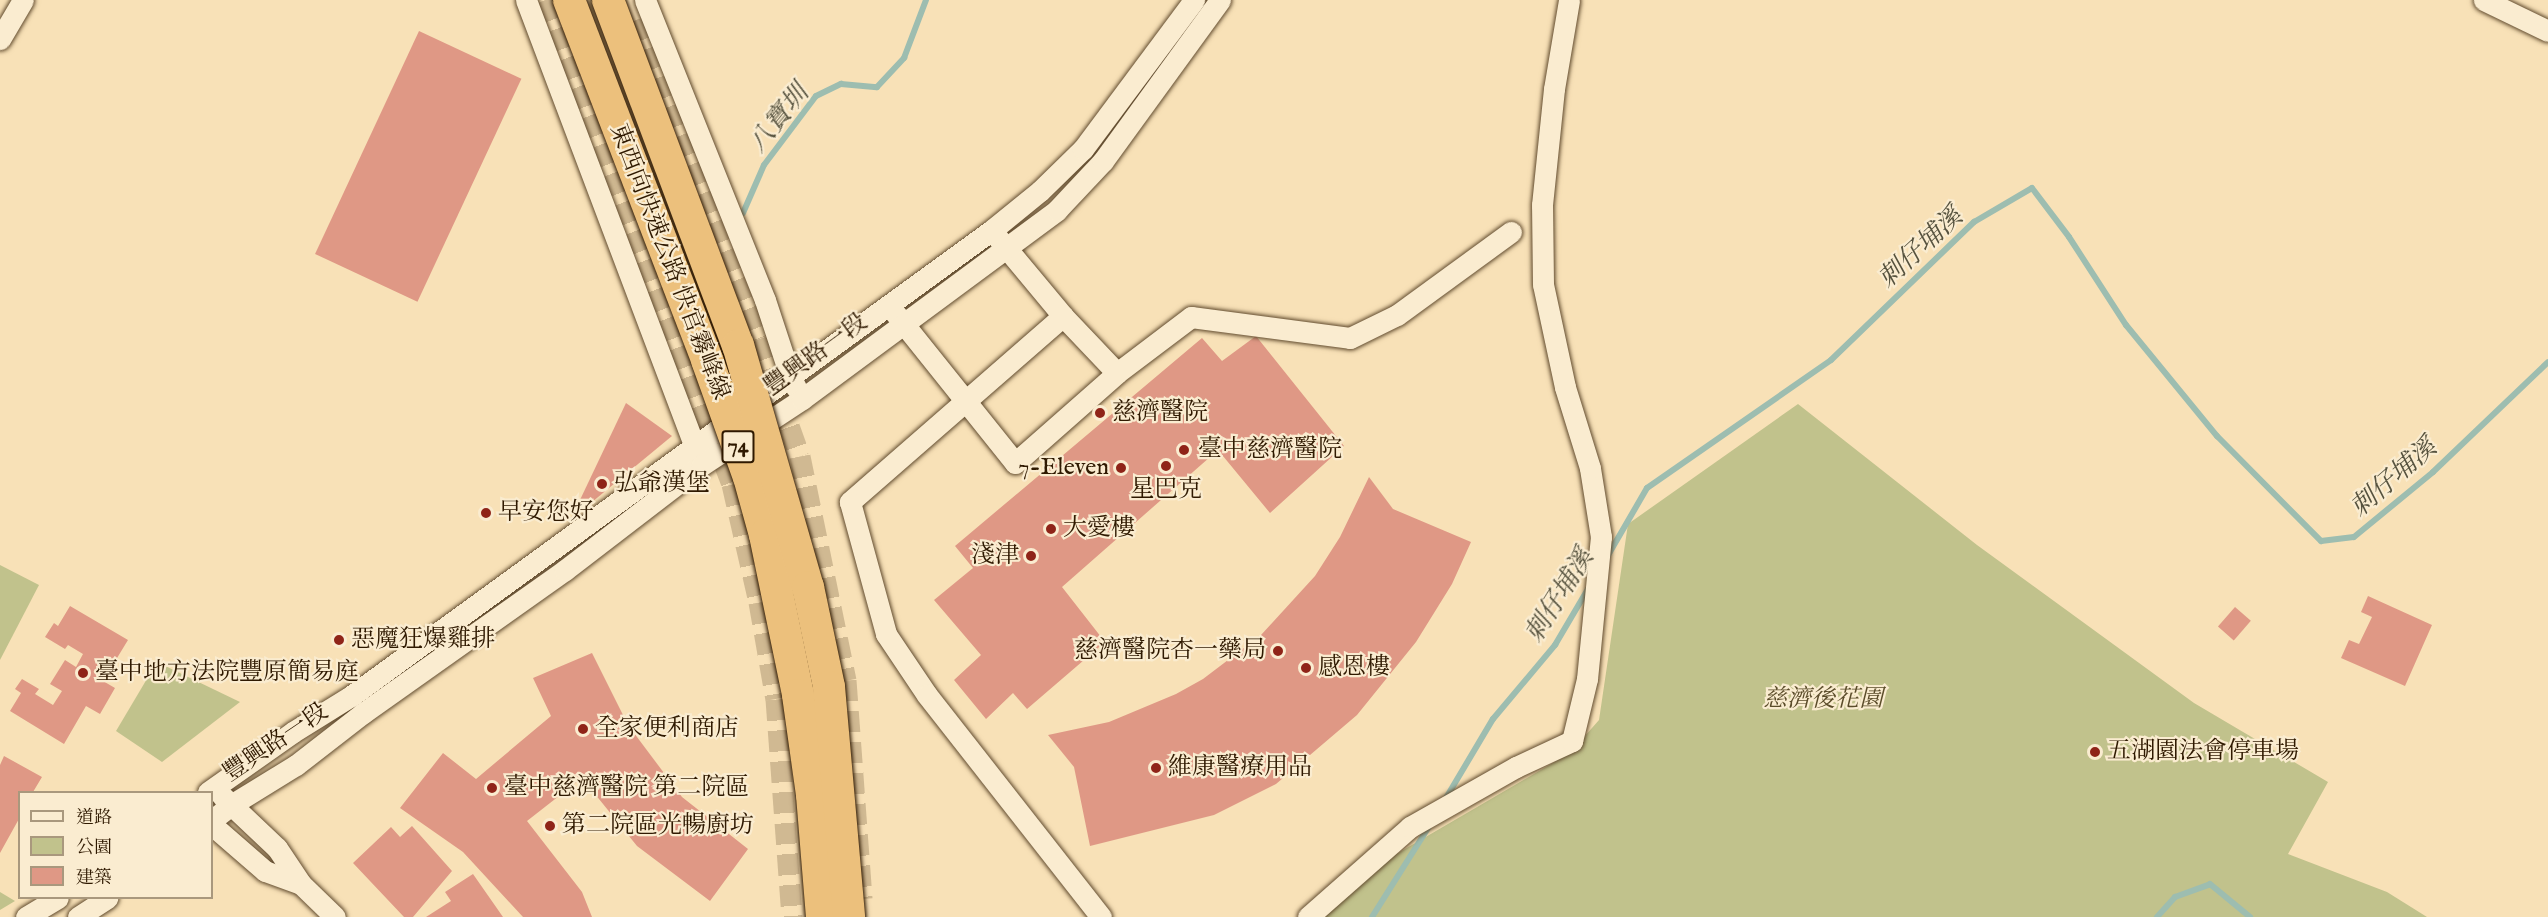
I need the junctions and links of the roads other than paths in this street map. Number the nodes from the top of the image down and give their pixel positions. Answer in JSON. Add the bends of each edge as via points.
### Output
{"nodes":[{"id":1,"x":24,"y":0,"type":"edge"},
{"id":2,"x":526,"y":0,"type":"edge"},
{"id":3,"x":569,"y":0,"type":"edge"},
{"id":4,"x":608,"y":0,"type":"edge"},
{"id":5,"x":645,"y":0,"type":"edge"},
{"id":6,"x":1194,"y":0,"type":"edge"},
{"id":7,"x":1220,"y":0,"type":"edge"},
{"id":8,"x":1569,"y":0,"type":"edge"},
{"id":9,"x":2484,"y":0,"type":"edge"},
{"id":10,"x":2548,"y":31,"type":"edge"},
{"id":11,"x":0,"y":39,"type":"edge"},
{"id":12,"x":992,"y":230,"type":"junction"},
{"id":13,"x":1511,"y":232,"type":"dead end"},
{"id":14,"x":1006,"y":249,"type":"junction"},
{"id":15,"x":889,"y":305,"type":"junction"},
{"id":16,"x":1064,"y":316,"type":"junction"},
{"id":17,"x":903,"y":322,"type":"junction"},
{"id":18,"x":1117,"y":373,"type":"junction"},
{"id":19,"x":790,"y":376,"type":"junction"},
{"id":20,"x":802,"y":399,"type":"junction"},
{"id":21,"x":965,"y":401,"type":"junction"},
{"id":22,"x":695,"y":444,"type":"junction"},
{"id":23,"x":702,"y":465,"type":"junction"},
{"id":24,"x":211,"y":790,"type":"edge"},
{"id":25,"x":213,"y":791,"type":"edge"},
{"id":26,"x":231,"y":804,"type":"junction"},
{"id":27,"x":213,"y":821,"type":"edge"},
{"id":28,"x":213,"y":823,"type":"edge"},
{"id":29,"x":301,"y":884,"type":"junction"},
{"id":30,"x":55,"y":899,"type":"edge"},
{"id":31,"x":104,"y":899,"type":"edge"},
{"id":32,"x":26,"y":917,"type":"edge"},
{"id":33,"x":78,"y":917,"type":"edge"},
{"id":34,"x":335,"y":917,"type":"edge"},
{"id":35,"x":822,"y":917,"type":"edge"},
{"id":36,"x":849,"y":917,"type":"edge"},
{"id":37,"x":1101,"y":917,"type":"edge"},
{"id":38,"x":1308,"y":917,"type":"edge"}],
"edges":[{"from":1,"to":11,"type":"street"},
{"from":2,"to":22,"type":"street"},
{"from":3,"to":35,"type":"highway","name":"東西向快速公路 快官霧峰線","number":"74","bridge":true,"via":[[749,477],[798,695],[812,795]]},
{"from":4,"to":36,"type":"highway","name":"東西向快速公路 快官霧峰線","number":"74","bridge":true,"via":[[738,345],[808,587],[829,687]]},
{"from":5,"to":19,"type":"street","via":[[765,300]]},
{"from":6,"to":12,"type":"street","name":"豐興路一段","via":[[1083,149]]},
{"from":7,"to":14,"type":"street","name":"豐興路一段","via":[[1103,161],[1057,210]]},
{"from":8,"to":38,"type":"street","via":[[1554,89],[1542,206],[1543,284],[1565,387],[1590,468],[1601,537],[1587,679],[1572,741],[1516,767],[1410,827]]},
{"from":9,"to":10,"type":"street"},
{"from":12,"to":14,"type":"street"},
{"from":12,"to":15,"type":"street","name":"豐興路一段"},
{"from":13,"to":18,"type":"street","via":[[1397,315],[1350,338],[1191,317]]},
{"from":14,"to":16,"type":"street"},
{"from":14,"to":17,"type":"street","name":"豐興路一段"},
{"from":15,"to":17,"type":"street"},
{"from":15,"to":19,"type":"street","name":"豐興路一段"},
{"from":16,"to":18,"type":"street"},
{"from":16,"to":21,"type":"street"},
{"from":17,"to":20,"type":"street","name":"豐興路一段"},
{"from":17,"to":21,"type":"street"},
{"from":18,"to":21,"type":"street","via":[[1015,463]]},
{"from":19,"to":20,"type":"street"},
{"from":19,"to":22,"type":"street","name":"豐興路一段"},
{"from":20,"to":23,"type":"street","name":"豐興路一段"},
{"from":21,"to":37,"type":"street","via":[[850,502],[886,634],[927,695]]},
{"from":22,"to":23,"type":"street"},
{"from":22,"to":24,"type":"street","name":"豐興路一段","via":[[351,696]]},
{"from":23,"to":26,"type":"street","name":"豐興路一段","via":[[565,570],[296,765]]},
{"from":25,"to":26,"type":"street"},
{"from":26,"to":27,"type":"street","name":"豐興路一段"},
{"from":26,"to":29,"type":"street","via":[[277,848]]},
{"from":28,"to":29,"type":"street","via":[[265,871]]},
{"from":29,"to":34,"type":"street"},
{"from":30,"to":32,"type":"street"},
{"from":31,"to":33,"type":"street"}]}
